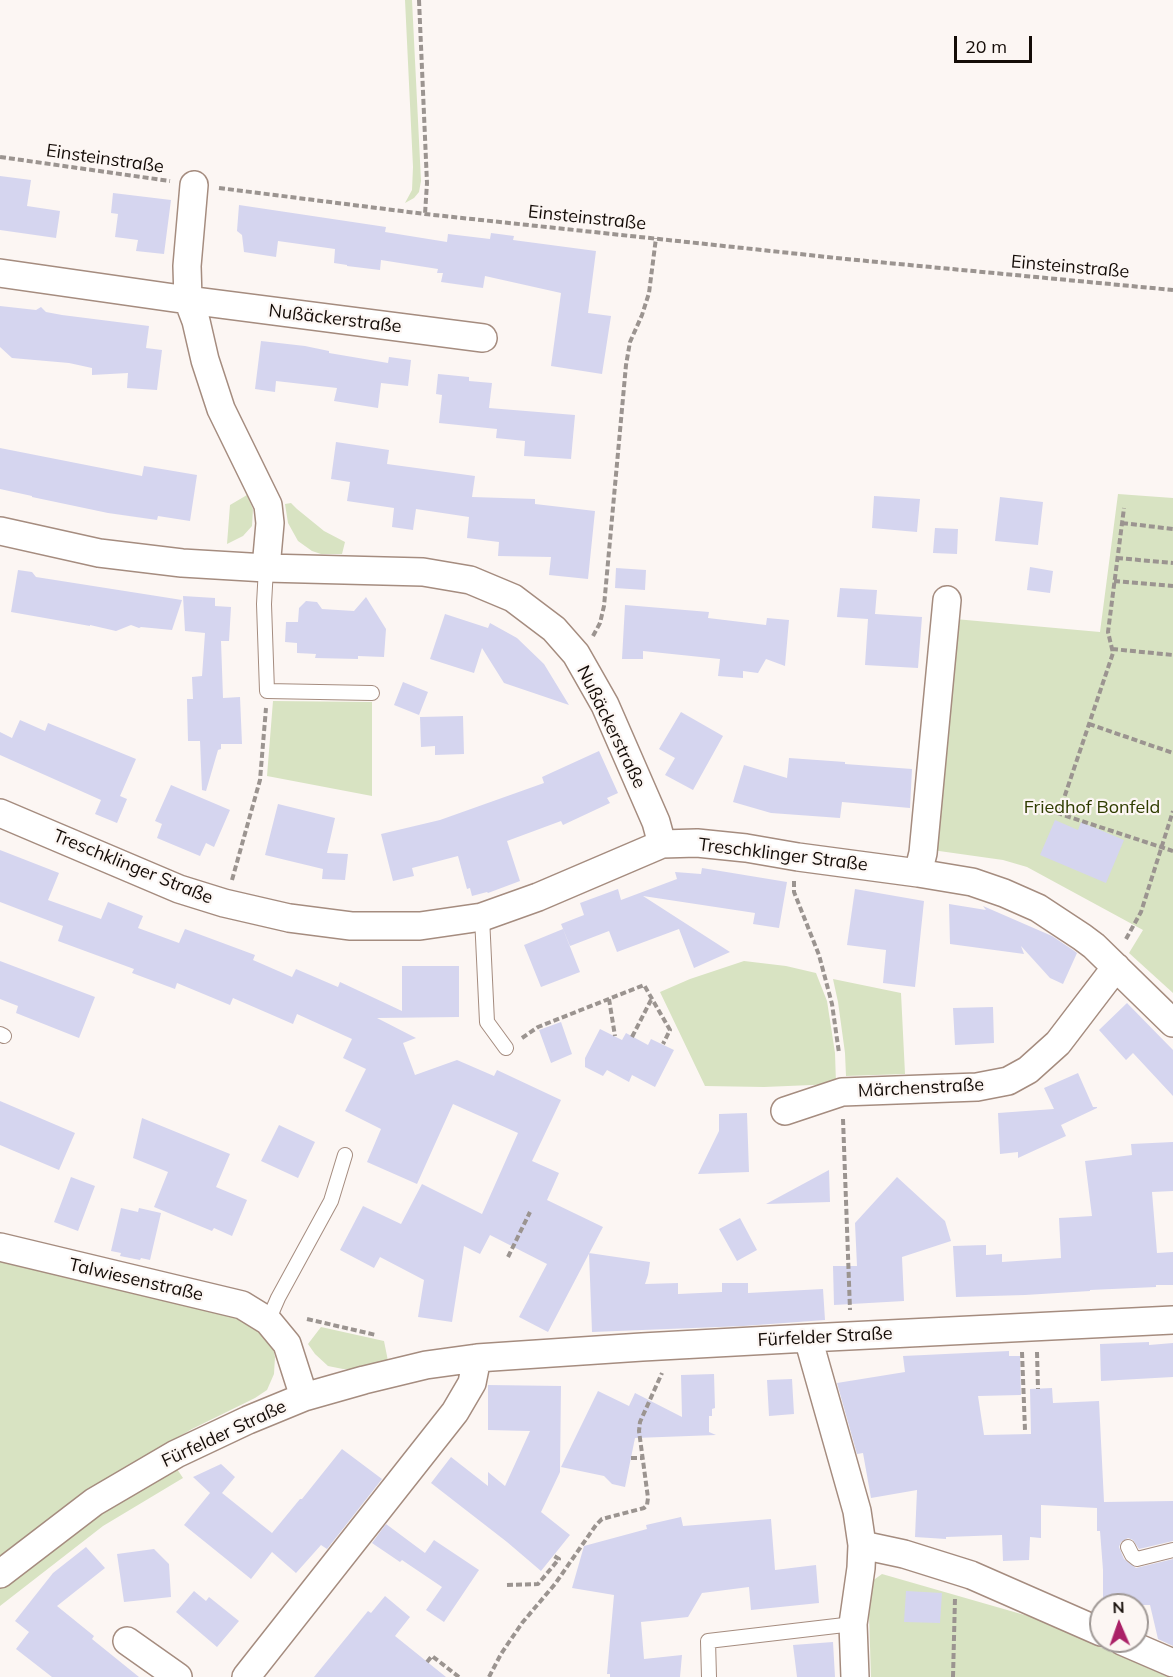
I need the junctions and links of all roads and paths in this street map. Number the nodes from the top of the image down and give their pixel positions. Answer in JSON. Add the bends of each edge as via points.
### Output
{"nodes":[{"id":1,"x":419,"y":0,"type":"edge"},
{"id":2,"x":0,"y":157,"type":"edge"},
{"id":3,"x":194,"y":185,"type":"junction"},
{"id":4,"x":425,"y":214,"type":"junction"},
{"id":5,"x":656,"y":238,"type":"junction"},
{"id":6,"x":0,"y":273,"type":"edge"},
{"id":7,"x":1173,"y":290,"type":"edge"},
{"id":8,"x":188,"y":300,"type":"junction"},
{"id":9,"x":483,"y":338,"type":"dead end"},
{"id":10,"x":1124,"y":508,"type":"dead end"},
{"id":11,"x":1122,"y":523,"type":"junction"},
{"id":12,"x":1173,"y":529,"type":"edge"},
{"id":13,"x":0,"y":531,"type":"edge"},
{"id":14,"x":1117,"y":558,"type":"junction"},
{"id":15,"x":1173,"y":563,"type":"edge"},
{"id":16,"x":266,"y":568,"type":"junction"},
{"id":17,"x":1114,"y":581,"type":"junction"},
{"id":18,"x":1173,"y":586,"type":"edge"},
{"id":19,"x":947,"y":600,"type":"dead end"},
{"id":20,"x":1112,"y":649,"type":"junction"},
{"id":21,"x":576,"y":654,"type":"junction"},
{"id":22,"x":1173,"y":655,"type":"edge"},
{"id":23,"x":267,"y":691,"type":"junction"},
{"id":24,"x":372,"y":693,"type":"dead end"},
{"id":25,"x":1089,"y":724,"type":"junction"},
{"id":26,"x":1173,"y":753,"type":"edge"},
{"id":27,"x":1048,"y":810,"type":"dead end"},
{"id":28,"x":1173,"y":811,"type":"edge"},
{"id":29,"x":0,"y":813,"type":"edge"},
{"id":30,"x":1059,"y":813,"type":"junction"},
{"id":31,"x":662,"y":844,"type":"junction"},
{"id":32,"x":1161,"y":847,"type":"junction"},
{"id":33,"x":1173,"y":851,"type":"edge"},
{"id":34,"x":918,"y":873,"type":"junction"},
{"id":35,"x":795,"y":880,"type":"dead end"},
{"id":36,"x":231,"y":883,"type":"dead end"},
{"id":37,"x":482,"y":917,"type":"junction"},
{"id":38,"x":1120,"y":955,"type":"junction"},
{"id":39,"x":609,"y":999,"type":"junction"},
{"id":40,"x":651,"y":999,"type":"junction"},
{"id":41,"x":1173,"y":1023,"type":"edge"},
{"id":42,"x":615,"y":1036,"type":"dead end"},
{"id":43,"x":632,"y":1037,"type":"dead end"},
{"id":44,"x":663,"y":1044,"type":"dead end"},
{"id":45,"x":506,"y":1048,"type":"joint"},
{"id":46,"x":839,"y":1053,"type":"dead end"},
{"id":47,"x":785,"y":1111,"type":"dead end"},
{"id":48,"x":843,"y":1112,"type":"dead end"},
{"id":49,"x":345,"y":1155,"type":"dead end"},
{"id":50,"x":530,"y":1212,"type":"dead end"},
{"id":51,"x":0,"y":1247,"type":"edge"},
{"id":52,"x":508,"y":1257,"type":"dead end"},
{"id":53,"x":307,"y":1319,"type":"dead end"},
{"id":54,"x":850,"y":1319,"type":"dead end"},
{"id":55,"x":1173,"y":1320,"type":"edge"},
{"id":56,"x":268,"y":1321,"type":"junction"},
{"id":57,"x":376,"y":1335,"type":"dead end"},
{"id":58,"x":808,"y":1338,"type":"junction"},
{"id":59,"x":1022,"y":1345,"type":"dead end"},
{"id":60,"x":1037,"y":1345,"type":"dead end"},
{"id":61,"x":477,"y":1358,"type":"junction"},
{"id":62,"x":663,"y":1370,"type":"dead end"},
{"id":63,"x":1038,"y":1389,"type":"dead end"},
{"id":64,"x":304,"y":1397,"type":"junction"},
{"id":65,"x":1025,"y":1430,"type":"dead end"},
{"id":66,"x":631,"y":1458,"type":"dead end"},
{"id":67,"x":643,"y":1458,"type":"junction"},
{"id":68,"x":862,"y":1545,"type":"junction"},
{"id":69,"x":1128,"y":1547,"type":"dead end"},
{"id":70,"x":1173,"y":1550,"type":"edge"},
{"id":71,"x":554,"y":1556,"type":"dead end"},
{"id":72,"x":0,"y":1574,"type":"edge"},
{"id":73,"x":971,"y":1575,"type":"junction"},
{"id":74,"x":507,"y":1585,"type":"dead end"},
{"id":75,"x":853,"y":1624,"type":"junction"},
{"id":76,"x":1089,"y":1627,"type":"edge"},
{"id":77,"x":127,"y":1641,"type":"dead end"},
{"id":78,"x":1149,"y":1653,"type":"edge"},
{"id":79,"x":427,"y":1662,"type":"dead end"},
{"id":80,"x":1173,"y":1663,"type":"edge"},
{"id":81,"x":453,"y":1675,"type":"edge"},
{"id":82,"x":178,"y":1677,"type":"edge"},
{"id":83,"x":246,"y":1677,"type":"edge"},
{"id":84,"x":459,"y":1677,"type":"edge"},
{"id":85,"x":489,"y":1677,"type":"edge"},
{"id":86,"x":709,"y":1677,"type":"edge"},
{"id":87,"x":855,"y":1677,"type":"edge"},
{"id":88,"x":953,"y":1677,"type":"edge"}],
"edges":[{"from":1,"to":4,"type":"path"},
{"from":2,"to":3,"type":"path","name":"Einsteinstraße"},
{"from":3,"to":4,"type":"path","name":"Einsteinstraße"},
{"from":3,"to":8,"type":"street"},
{"from":4,"to":5,"type":"path","name":"Einsteinstraße"},
{"from":5,"to":7,"type":"path","name":"Einsteinstraße"},
{"from":5,"to":21,"type":"path","via":[[649,293],[630,342],[626,365],[604,606],[590,641]]},
{"from":6,"to":8,"type":"street","name":"Nußäckerstraße"},
{"from":8,"to":9,"type":"street","name":"Nußäckerstraße"},
{"from":8,"to":16,"type":"street","via":[[221,409],[268,505]]},
{"from":10,"to":11,"type":"path"},
{"from":11,"to":12,"type":"path"},
{"from":11,"to":14,"type":"path"},
{"from":13,"to":16,"type":"street","name":"Nußäckerstraße","via":[[139,559]]},
{"from":14,"to":15,"type":"path"},
{"from":14,"to":17,"type":"path"},
{"from":16,"to":21,"type":"street","name":"Nußäckerstraße","via":[[413,572],[470,580],[513,598],[554,629]]},
{"from":16,"to":23,"type":"lane"},
{"from":17,"to":18,"type":"path"},
{"from":17,"to":20,"type":"path","via":[[1108,632]]},
{"from":19,"to":34,"type":"street"},
{"from":20,"to":22,"type":"path"},
{"from":20,"to":25,"type":"path"},
{"from":21,"to":31,"type":"street","name":"Nußäckerstraße","via":[[605,705]]},
{"from":23,"to":24,"type":"lane"},
{"from":23,"to":36,"type":"path","via":[[260,780]]},
{"from":25,"to":26,"type":"path"},
{"from":25,"to":30,"type":"path"},
{"from":27,"to":30,"type":"path"},
{"from":28,"to":32,"type":"path"},
{"from":29,"to":37,"type":"street","name":"Treschklinger Straße","via":[[179,889],[289,918],[351,926],[420,926]]},
{"from":30,"to":32,"type":"path"},
{"from":31,"to":34,"type":"street","name":"Treschklinger Straße","via":[[746,848]]},
{"from":31,"to":37,"type":"street","name":"Treschklinger Straße"},
{"from":32,"to":33,"type":"path"},
{"from":32,"to":38,"type":"path","via":[[1141,912]]},
{"from":34,"to":38,"type":"street","name":"Treschklinger Straße","via":[[1004,892],[1038,908],[1094,946]]},
{"from":35,"to":46,"type":"path","via":[[794,892],[819,955],[832,1004]]},
{"from":37,"to":45,"type":"lane","via":[[487,1022]]},
{"from":38,"to":41,"type":"street","name":"Treschklinger Straße"},
{"from":38,"to":47,"type":"street","name":"Märchenstraße","via":[[1058,1043],[1028,1070],[1008,1081],[977,1087],[842,1092]]},
{"from":39,"to":40,"type":"path","via":[[644,985]]},
{"from":39,"to":42,"type":"path"},
{"from":39,"to":45,"type":"path","via":[[538,1027]]},
{"from":40,"to":43,"type":"path"},
{"from":40,"to":44,"type":"path","via":[[670,1030]]},
{"from":48,"to":54,"type":"path"},
{"from":49,"to":56,"type":"lane","via":[[331,1201]]},
{"from":50,"to":52,"type":"path"},
{"from":51,"to":56,"type":"street","name":"Talwiesenstraße","via":[[242,1305]]},
{"from":53,"to":57,"type":"path"},
{"from":55,"to":58,"type":"street","name":"Fürfelder Straße"},
{"from":56,"to":64,"type":"street","name":"Talwiesenstraße","via":[[287,1344]]},
{"from":58,"to":61,"type":"street","name":"Fürfelder Straße"},
{"from":58,"to":68,"type":"street","via":[[857,1511]]},
{"from":59,"to":65,"type":"path"},
{"from":60,"to":63,"type":"path"},
{"from":61,"to":64,"type":"street","name":"Fürfelder Straße","via":[[426,1365]]},
{"from":61,"to":83,"type":"street","via":[[472,1383],[455,1412]]},
{"from":62,"to":67,"type":"path","via":[[640,1422]]},
{"from":64,"to":72,"type":"street","name":"Fürfelder Straße","via":[[176,1454],[94,1502]]},
{"from":66,"to":67,"type":"path"},
{"from":67,"to":85,"type":"path","via":[[647,1505],[602,1519],[596,1525],[522,1623]]},
{"from":68,"to":73,"type":"street"},
{"from":68,"to":75,"type":"street"},
{"from":69,"to":70,"type":"lane","via":[[1137,1559]]},
{"from":71,"to":74,"type":"path","via":[[559,1559],[538,1584]]},
{"from":73,"to":76,"type":"street"},
{"from":73,"to":88,"type":"path","via":[[956,1596]]},
{"from":75,"to":86,"type":"lane","via":[[708,1641]]},
{"from":75,"to":87,"type":"street"},
{"from":77,"to":82,"type":"street"},
{"from":78,"to":80,"type":"street"},
{"from":79,"to":81,"type":"path","via":[[432,1656]]},
{"from":81,"to":84,"type":"path"}]}
